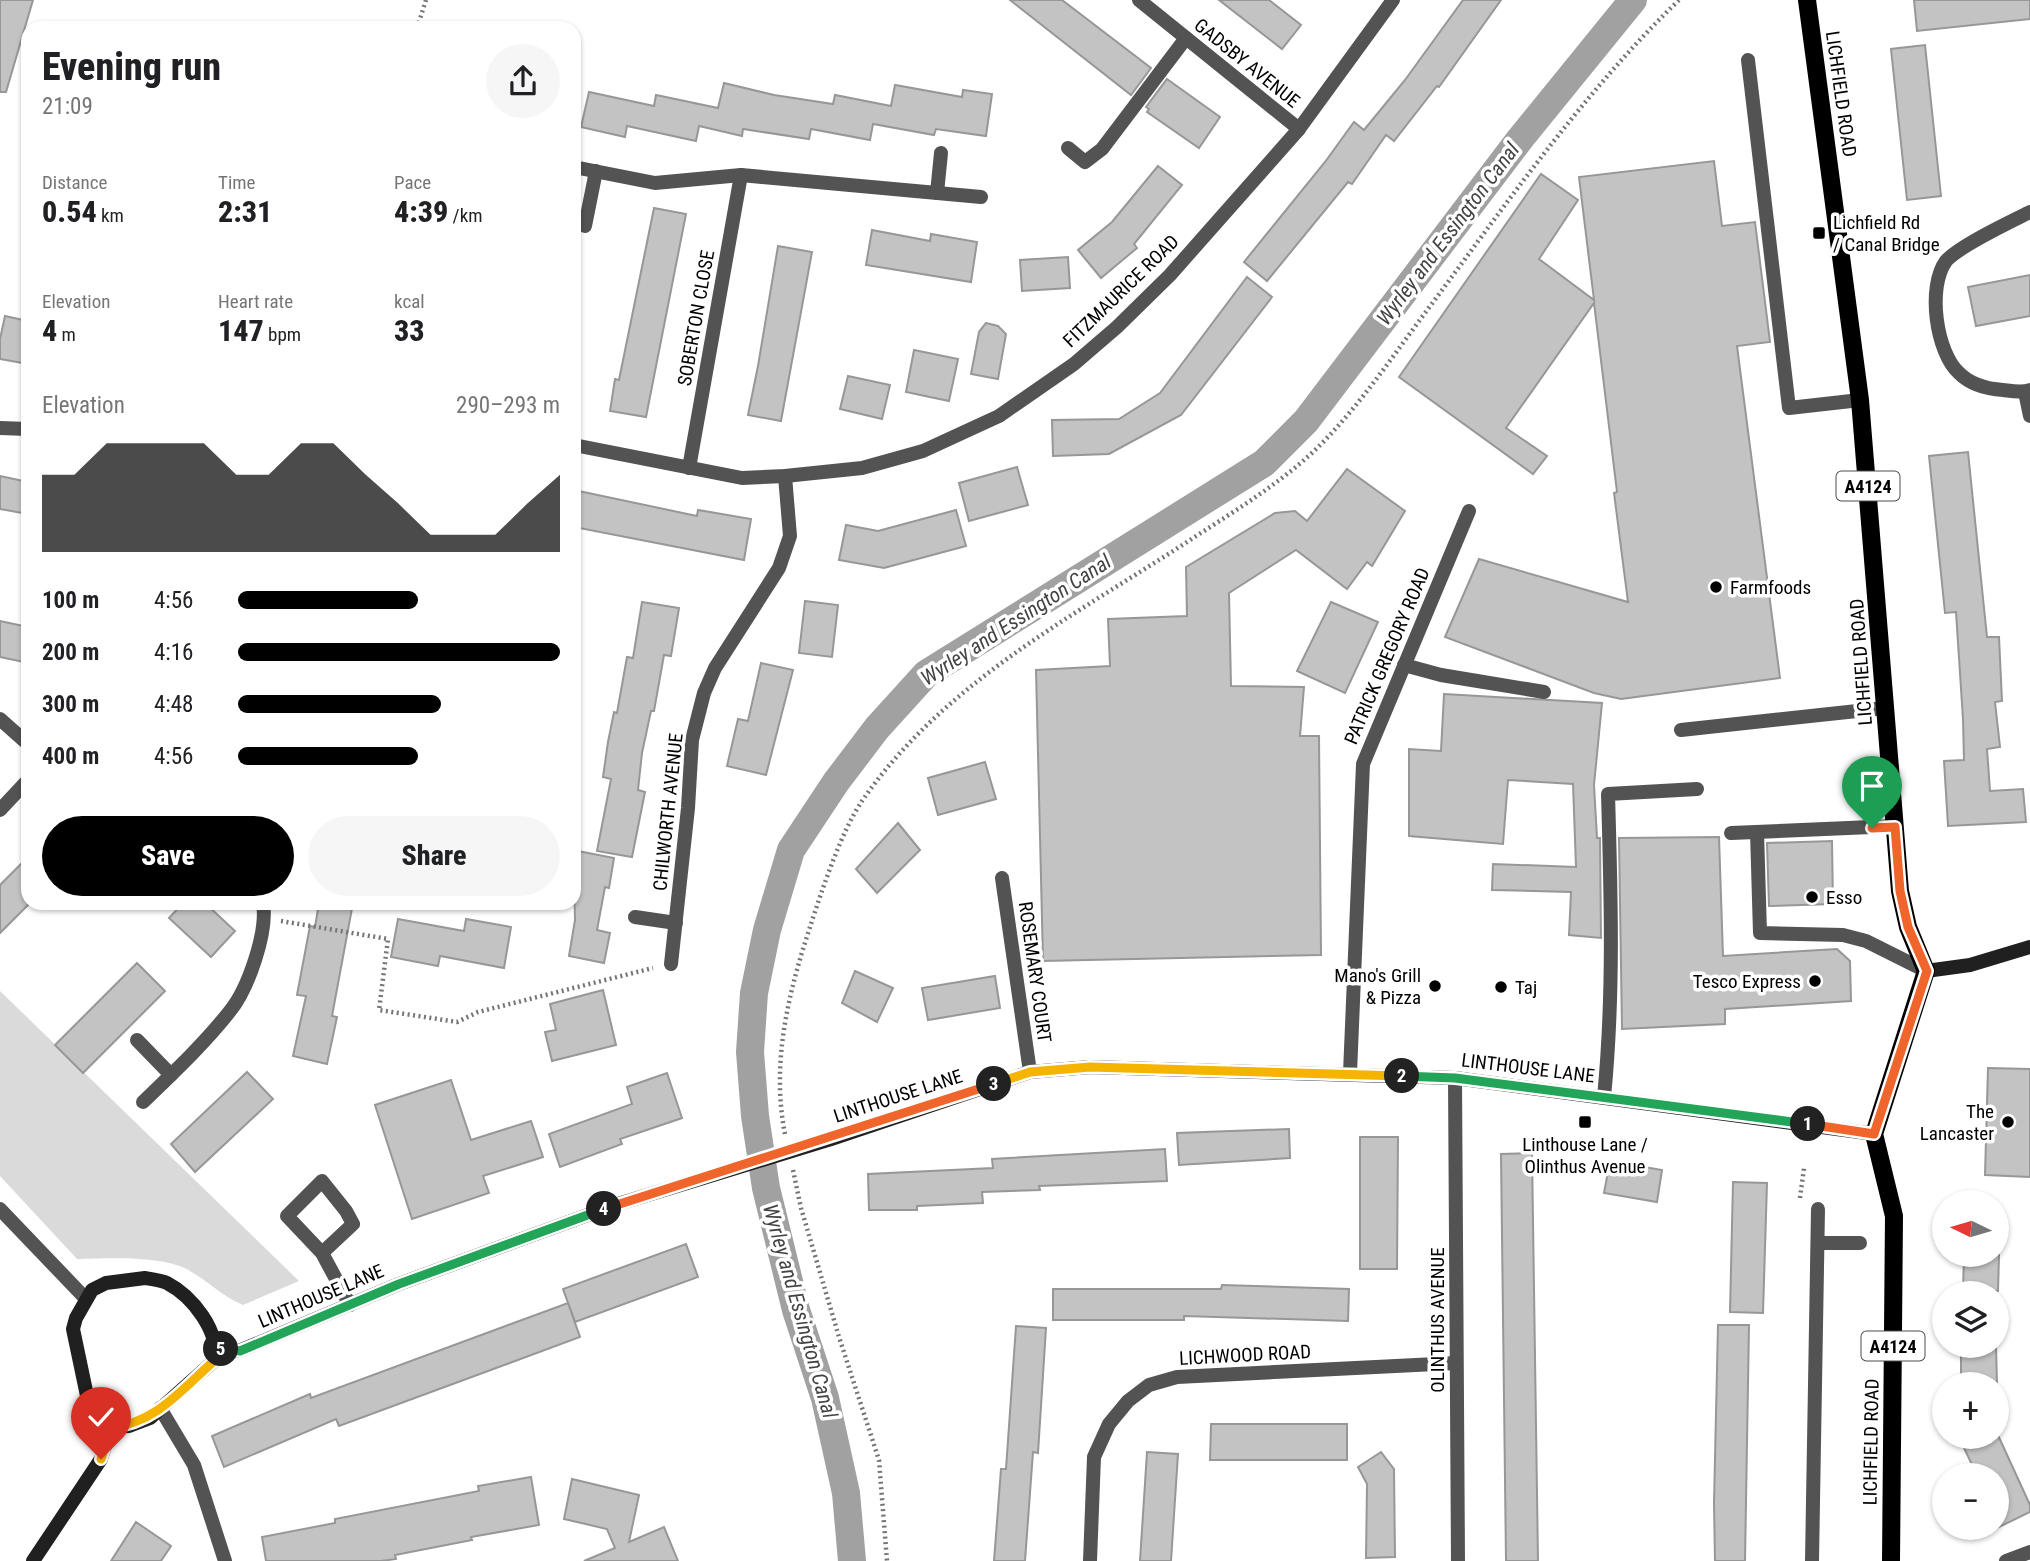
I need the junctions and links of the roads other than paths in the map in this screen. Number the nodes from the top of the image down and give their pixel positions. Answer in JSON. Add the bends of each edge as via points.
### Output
{"nodes":[{"id":1,"x":1139,"y":0,"type":"edge"},
{"id":2,"x":1393,"y":0,"type":"edge"},
{"id":3,"x":1807,"y":0,"type":"edge"},
{"id":4,"x":1186,"y":38,"type":"junction"},
{"id":5,"x":1748,"y":60,"type":"dead end"},
{"id":6,"x":1299,"y":129,"type":"junction"},
{"id":7,"x":1068,"y":148,"type":"dead end"},
{"id":8,"x":941,"y":153,"type":"dead end"},
{"id":9,"x":581,"y":169,"type":"edge"},
{"id":10,"x":596,"y":172,"type":"junction"},
{"id":11,"x":741,"y":176,"type":"junction"},
{"id":12,"x":937,"y":193,"type":"junction"},
{"id":13,"x":981,"y":197,"type":"dead end"},
{"id":14,"x":2030,"y":212,"type":"edge"},
{"id":15,"x":585,"y":226,"type":"dead end"},
{"id":16,"x":2027,"y":391,"type":"edge"},
{"id":17,"x":1860,"y":400,"type":"junction"},
{"id":18,"x":2030,"y":416,"type":"edge"},
{"id":19,"x":0,"y":428,"type":"edge"},
{"id":20,"x":21,"y":429,"type":"edge"},
{"id":21,"x":581,"y":446,"type":"edge"},
{"id":22,"x":689,"y":468,"type":"junction"},
{"id":23,"x":785,"y":476,"type":"junction"},
{"id":24,"x":1469,"y":511,"type":"dead end"},
{"id":25,"x":1404,"y":665,"type":"junction"},
{"id":26,"x":1544,"y":692,"type":"dead end"},
{"id":27,"x":1885,"y":708,"type":"junction"},
{"id":28,"x":0,"y":719,"type":"edge"},
{"id":29,"x":1681,"y":730,"type":"dead end"},
{"id":30,"x":21,"y":738,"type":"edge"},
{"id":31,"x":21,"y":788,"type":"edge"},
{"id":32,"x":1697,"y":789,"type":"dead end"},
{"id":33,"x":0,"y":810,"type":"edge"},
{"id":34,"x":1895,"y":827,"type":"junction"},
{"id":35,"x":1757,"y":832,"type":"junction"},
{"id":36,"x":1731,"y":833,"type":"dead end"},
{"id":37,"x":1002,"y":878,"type":"dead end"},
{"id":38,"x":263,"y":911,"type":"edge"},
{"id":39,"x":635,"y":917,"type":"dead end"},
{"id":40,"x":676,"y":923,"type":"junction"},
{"id":41,"x":2030,"y":947,"type":"edge"},
{"id":42,"x":671,"y":964,"type":"road end"},
{"id":43,"x":1927,"y":971,"type":"junction"},
{"id":44,"x":137,"y":1041,"type":"dead end"},
{"id":45,"x":1030,"y":1072,"type":"junction"},
{"id":46,"x":1350,"y":1073,"type":"junction"},
{"id":47,"x":171,"y":1076,"type":"junction"},
{"id":48,"x":1455,"y":1078,"type":"junction"},
{"id":49,"x":1604,"y":1097,"type":"junction"},
{"id":50,"x":143,"y":1102,"type":"dead end"},
{"id":51,"x":1874,"y":1134,"type":"junction"},
{"id":52,"x":0,"y":1209,"type":"edge"},
{"id":53,"x":1818,"y":1209,"type":"dead end"},
{"id":54,"x":1818,"y":1243,"type":"junction"},
{"id":55,"x":1860,"y":1243,"type":"dead end"},
{"id":56,"x":322,"y":1253,"type":"junction"},
{"id":57,"x":86,"y":1299,"type":"junction"},
{"id":58,"x":350,"y":1305,"type":"junction"},
{"id":59,"x":217,"y":1348,"type":"junction"},
{"id":60,"x":1456,"y":1363,"type":"junction"},
{"id":61,"x":160,"y":1408,"type":"junction"},
{"id":62,"x":111,"y":1427,"type":"junction"},
{"id":63,"x":2030,"y":1552,"type":"edge"},
{"id":64,"x":33,"y":1561,"type":"edge"},
{"id":65,"x":225,"y":1561,"type":"edge"},
{"id":66,"x":1090,"y":1561,"type":"edge"},
{"id":67,"x":1458,"y":1561,"type":"edge"},
{"id":68,"x":1812,"y":1561,"type":"edge"},
{"id":69,"x":1891,"y":1561,"type":"edge"},
{"id":70,"x":2006,"y":1561,"type":"edge"}],
"edges":[{"from":1,"to":4,"type":"street","name":"GADSBY AVENUE"},
{"from":2,"to":6,"type":"street","name":"FITZMAURICE ROAD"},
{"from":3,"to":17,"type":"main road","name":"LICHFIELD ROAD","number":"A4124"},
{"from":4,"to":6,"type":"street","name":"GADSBY AVENUE"},
{"from":4,"to":7,"type":"street","via":[[1102,149],[1086,162]]},
{"from":5,"to":17,"type":"street","via":[[1789,408]]},
{"from":6,"to":23,"type":"street","name":"FITZMAURICE ROAD","via":[[1170,275],[1117,327],[1074,364],[999,416],[923,451],[862,468]]},
{"from":8,"to":12,"type":"street"},
{"from":9,"to":10,"type":"street"},
{"from":10,"to":11,"type":"street","via":[[655,183]]},
{"from":10,"to":15,"type":"street"},
{"from":11,"to":12,"type":"street"},
{"from":11,"to":22,"type":"street","name":"SOBERTON CLOSE"},
{"from":12,"to":13,"type":"street"},
{"from":14,"to":16,"type":"street","via":[[1947,260],[1937,280],[1936,301],[1945,353],[1957,372],[1976,385]]},
{"from":16,"to":18,"type":"street"},
{"from":17,"to":27,"type":"main road","name":"LICHFIELD ROAD","number":"A4124"},
{"from":19,"to":20,"type":"street"},
{"from":21,"to":22,"type":"street","name":"FITZMAURICE ROAD"},
{"from":22,"to":23,"type":"street","name":"FITZMAURICE ROAD","via":[[742,478]]},
{"from":23,"to":40,"type":"street","name":"CHILWORTH AVENUE","via":[[790,536],[779,568],[715,668],[692,740]]},
{"from":24,"to":25,"type":"street","name":"PATRICK GREGORY ROAD"},
{"from":25,"to":26,"type":"street"},
{"from":25,"to":46,"type":"street","name":"PATRICK GREGORY ROAD","via":[[1363,764]]},
{"from":27,"to":29,"type":"street"},
{"from":27,"to":34,"type":"main road","name":"LICHFIELD ROAD","number":"A4124"},
{"from":28,"to":30,"type":"street"},
{"from":31,"to":33,"type":"street"},
{"from":32,"to":49,"type":"street","via":[[1608,794],[1612,960]]},
{"from":34,"to":35,"type":"street"},
{"from":34,"to":43,"type":"main road","name":"LICHFIELD ROAD","number":"A4124","via":[[1908,927]]},
{"from":35,"to":36,"type":"street"},
{"from":35,"to":43,"type":"street","via":[[1760,933],[1843,935],[1866,941]]},
{"from":37,"to":45,"type":"street","name":"ROSEMARY COURT"},
{"from":38,"to":47,"type":"street","via":[[254,963],[232,1009]]},
{"from":39,"to":40,"type":"street","name":"CHILWORTH AVENUE"},
{"from":40,"to":42,"type":"street","name":"CHILWORTH AVENUE"},
{"from":41,"to":43,"type":"street","via":[[1970,965]]},
{"from":43,"to":51,"type":"main road"},
{"from":44,"to":47,"type":"street"},
{"from":45,"to":46,"type":"street","name":"LINTHOUSE LANE","via":[[1090,1067]]},
{"from":45,"to":58,"type":"street","name":"LINTHOUSE LANE","via":[[615,1205]]},
{"from":46,"to":48,"type":"street","name":"LINTHOUSE LANE"},
{"from":47,"to":50,"type":"street"},
{"from":48,"to":49,"type":"street","name":"LINTHOUSE LANE"},
{"from":48,"to":60,"type":"street","name":"OLINTHUS AVENUE"},
{"from":49,"to":51,"type":"street","name":"LINTHOUSE LANE"},
{"from":51,"to":69,"type":"main road","name":"LICHFIELD ROAD","number":"A4124","via":[[1894,1216]]},
{"from":52,"to":57,"type":"street"},
{"from":53,"to":54,"type":"street"},
{"from":54,"to":55,"type":"street"},
{"from":54,"to":68,"type":"street"},
{"from":56,"to":56,"type":"street","via":[[287,1216],[322,1181],[353,1224]]},
{"from":56,"to":58,"type":"street"},
{"from":57,"to":59,"type":"street","via":[[106,1283],[145,1278],[165,1282],[185,1296]]},
{"from":57,"to":62,"type":"street","via":[[73,1329],[75,1341],[90,1410],[98,1422]]},
{"from":58,"to":59,"type":"street","name":"LINTHOUSE LANE","via":[[240,1351]]},
{"from":59,"to":61,"type":"street","via":[[214,1361]]},
{"from":60,"to":66,"type":"street","name":"LICHWOOD ROAD","via":[[1177,1377],[1149,1385],[1109,1424],[1094,1457]]},
{"from":60,"to":67,"type":"street","name":"OLINTHUS AVENUE"},
{"from":61,"to":62,"type":"street","via":[[150,1418]]},
{"from":61,"to":65,"type":"street","via":[[194,1465]]},
{"from":62,"to":64,"type":"street","via":[[101,1459]]},
{"from":63,"to":70,"type":"street"}]}
